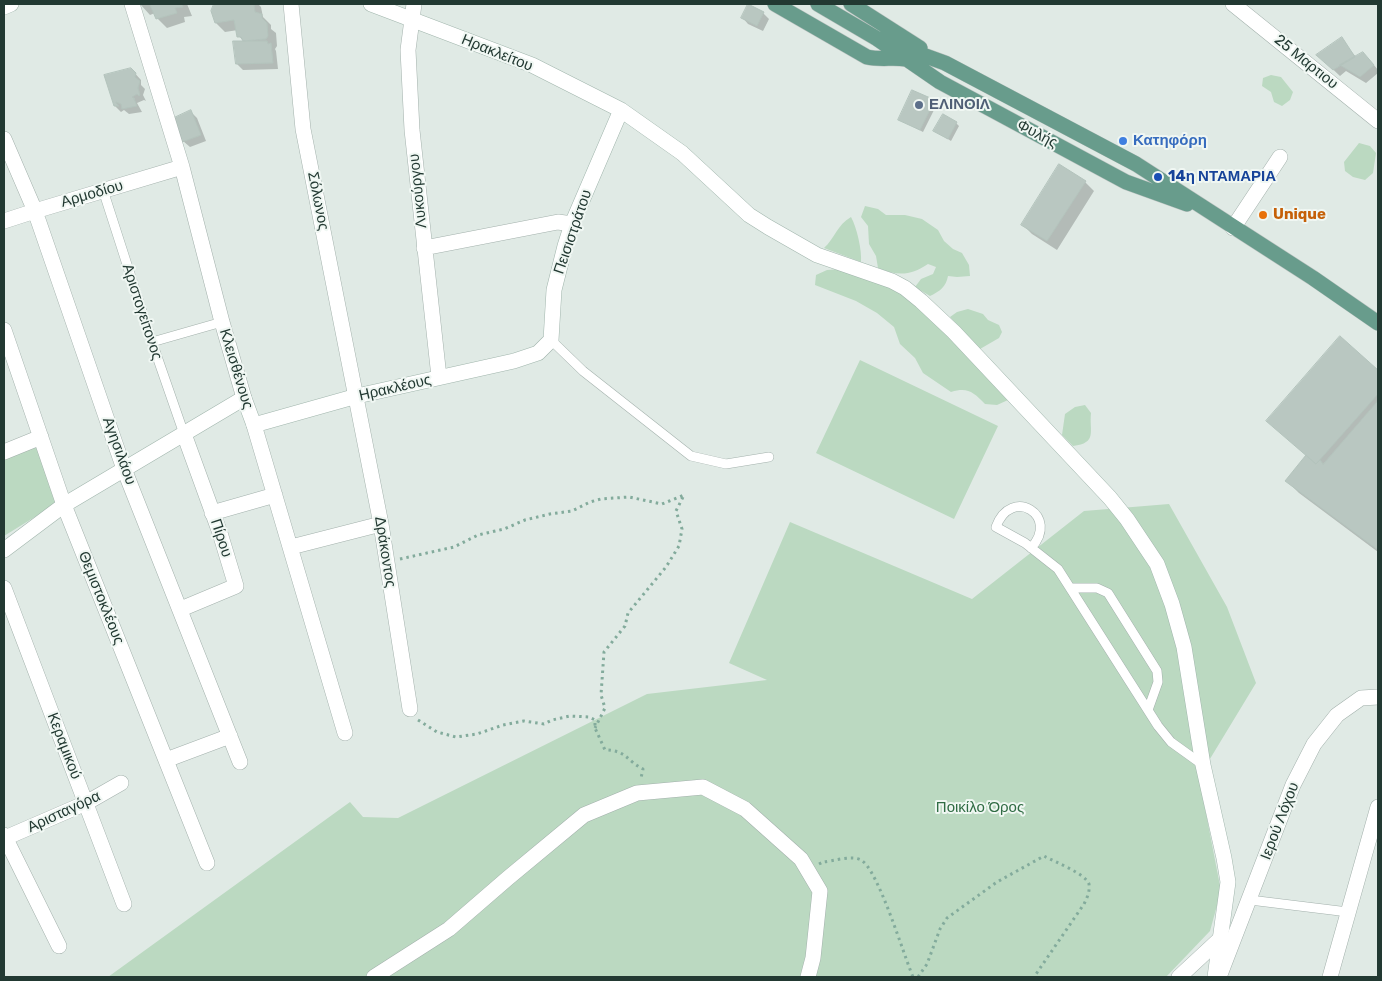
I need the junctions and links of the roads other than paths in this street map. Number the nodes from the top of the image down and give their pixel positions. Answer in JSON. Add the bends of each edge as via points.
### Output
{"nodes":[{"id":1,"x":11,"y":4,"type":"edge"},
{"id":2,"x":132,"y":4,"type":"edge"},
{"id":3,"x":291,"y":4,"type":"edge"},
{"id":4,"x":370,"y":4,"type":"edge"},
{"id":5,"x":414,"y":4,"type":"edge"},
{"id":6,"x":775,"y":4,"type":"edge"},
{"id":7,"x":818,"y":4,"type":"edge"},
{"id":8,"x":851,"y":4,"type":"edge"},
{"id":9,"x":1233,"y":4,"type":"edge"},
{"id":10,"x":4,"y":7,"type":"edge"},
{"id":11,"x":413,"y":20,"type":"junction"},
{"id":12,"x":876,"y":38,"type":"junction"},
{"id":13,"x":906,"y":59,"type":"junction"},
{"id":14,"x":945,"y":63,"type":"junction"},
{"id":15,"x":621,"y":110,"type":"junction"},
{"id":16,"x":1378,"y":121,"type":"edge"},
{"id":17,"x":4,"y":139,"type":"edge"},
{"id":18,"x":1280,"y":157,"type":"dead end"},
{"id":19,"x":182,"y":168,"type":"junction"},
{"id":20,"x":103,"y":190,"type":"junction"},
{"id":21,"x":35,"y":210,"type":"junction"},
{"id":22,"x":1208,"y":211,"type":"junction"},
{"id":23,"x":4,"y":221,"type":"edge"},
{"id":24,"x":572,"y":224,"type":"junction"},
{"id":25,"x":1233,"y":228,"type":"junction"},
{"id":26,"x":424,"y":248,"type":"junction"},
{"id":27,"x":222,"y":322,"type":"junction"},
{"id":28,"x":1378,"y":322,"type":"edge"},
{"id":29,"x":4,"y":330,"type":"edge"},
{"id":30,"x":551,"y":340,"type":"junction"},
{"id":31,"x":152,"y":342,"type":"junction"},
{"id":32,"x":439,"y":377,"type":"junction"},
{"id":33,"x":357,"y":396,"type":"junction"},
{"id":34,"x":244,"y":398,"type":"junction"},
{"id":35,"x":254,"y":425,"type":"junction"},
{"id":36,"x":184,"y":434,"type":"junction"},
{"id":37,"x":41,"y":437,"type":"junction"},
{"id":38,"x":4,"y":452,"type":"edge"},
{"id":39,"x":769,"y":457,"type":"dead end"},
{"id":40,"x":124,"y":469,"type":"junction"},
{"id":41,"x":275,"y":495,"type":"junction"},
{"id":42,"x":64,"y":505,"type":"junction"},
{"id":43,"x":212,"y":512,"type":"junction"},
{"id":44,"x":381,"y":524,"type":"junction"},
{"id":45,"x":291,"y":547,"type":"junction"},
{"id":46,"x":1031,"y":548,"type":"junction"},
{"id":47,"x":4,"y":550,"type":"edge"},
{"id":48,"x":4,"y":588,"type":"edge"},
{"id":49,"x":1071,"y":588,"type":"junction"},
{"id":50,"x":181,"y":609,"type":"junction"},
{"id":51,"x":1378,"y":697,"type":"edge"},
{"id":52,"x":410,"y":708,"type":"road end"},
{"id":53,"x":1148,"y":710,"type":"junction"},
{"id":54,"x":346,"y":733,"type":"dead end"},
{"id":55,"x":230,"y":736,"type":"junction"},
{"id":56,"x":166,"y":760,"type":"junction"},
{"id":57,"x":240,"y":762,"type":"dead end"},
{"id":58,"x":1203,"y":765,"type":"junction"},
{"id":59,"x":121,"y":783,"type":"dead end"},
{"id":60,"x":86,"y":803,"type":"junction"},
{"id":61,"x":1378,"y":807,"type":"edge"},
{"id":62,"x":4,"y":837,"type":"edge"},
{"id":63,"x":207,"y":863,"type":"dead end"},
{"id":64,"x":1250,"y":900,"type":"junction"},
{"id":65,"x":124,"y":904,"type":"dead end"},
{"id":66,"x":1348,"y":912,"type":"junction"},
{"id":67,"x":1221,"y":938,"type":"junction"},
{"id":68,"x":59,"y":946,"type":"dead end"},
{"id":69,"x":374,"y":977,"type":"edge"},
{"id":70,"x":808,"y":977,"type":"edge"},
{"id":71,"x":1179,"y":977,"type":"edge"},
{"id":72,"x":1215,"y":977,"type":"edge"},
{"id":73,"x":1219,"y":977,"type":"edge"},
{"id":74,"x":1330,"y":977,"type":"edge"}],
"edges":[{"from":1,"to":10,"type":"street"},
{"from":2,"to":19,"type":"street","name":"Κλεισθένους"},
{"from":3,"to":33,"type":"street","name":"Σόλωνος","via":[[303,129]]},
{"from":4,"to":11,"type":"street","name":"Ηρακλείτου"},
{"from":5,"to":11,"type":"street","name":"Λυκούργου"},
{"from":6,"to":13,"type":"main road","via":[[867,57]]},
{"from":7,"to":12,"type":"main road","name":"Φυλής"},
{"from":8,"to":14,"type":"main road"},
{"from":9,"to":16,"type":"street","name":"25 Μαρτιου"},
{"from":11,"to":15,"type":"street","name":"Ηρακλείτου","via":[[532,66]]},
{"from":11,"to":26,"type":"street","name":"Λυκούργου","via":[[408,50],[410,94]]},
{"from":12,"to":13,"type":"main road","name":"Φυλής"},
{"from":12,"to":14,"type":"main road","name":"Φυλής"},
{"from":13,"to":22,"type":"main road","name":"Φυλής","via":[[940,82],[1126,182]]},
{"from":14,"to":22,"type":"main road","name":"Φυλής","via":[[1136,164]]},
{"from":15,"to":24,"type":"street","name":"Πεισιστράτου"},
{"from":15,"to":58,"type":"street","name":"Ηρακλείτου","via":[[682,153],[749,215],[768,227],[816,255],[892,281],[914,295],[954,332],[1110,498],[1147,548],[1164,581],[1184,647]]},
{"from":17,"to":21,"type":"street","name":"Αγησιλάου"},
{"from":18,"to":25,"type":"street"},
{"from":19,"to":20,"type":"street","name":"Αρμοδίου"},
{"from":19,"to":27,"type":"street","name":"Κλεισθένους"},
{"from":20,"to":21,"type":"street","name":"Αρμοδίου"},
{"from":20,"to":31,"type":"lane","name":"Αριστογείτονος"},
{"from":21,"to":23,"type":"street","name":"Αρμοδίου"},
{"from":21,"to":40,"type":"street","name":"Αγησιλάου"},
{"from":22,"to":25,"type":"main road","name":"Φυλής"},
{"from":24,"to":26,"type":"street","via":[[558,222]]},
{"from":24,"to":30,"type":"street","name":"Πεισιστράτου","via":[[554,290]]},
{"from":25,"to":28,"type":"main road","name":"Φυλής"},
{"from":26,"to":32,"type":"street","name":"Λυκούργου"},
{"from":27,"to":31,"type":"lane"},
{"from":27,"to":34,"type":"street","name":"Κλεισθένους"},
{"from":29,"to":37,"type":"street","name":"Θεμιστοκλέους"},
{"from":30,"to":32,"type":"street","name":"Ηρακλέους","via":[[538,353],[514,361]]},
{"from":30,"to":39,"type":"lane","via":[[583,371],[691,456],[726,464]]},
{"from":31,"to":36,"type":"lane","name":"Αριστογείτονος"},
{"from":32,"to":33,"type":"street","name":"Ηρακλέους"},
{"from":33,"to":35,"type":"street","name":"Ηρακλέους"},
{"from":33,"to":44,"type":"street","name":"Δράκοντος"},
{"from":34,"to":35,"type":"street","name":"Κλεισθένους"},
{"from":34,"to":36,"type":"street"},
{"from":35,"to":41,"type":"street","name":"Κλεισθένους"},
{"from":36,"to":40,"type":"street"},
{"from":36,"to":43,"type":"street","name":"Πίρου"},
{"from":37,"to":38,"type":"street"},
{"from":37,"to":42,"type":"street","name":"Θεμιστοκλέους"},
{"from":40,"to":42,"type":"street"},
{"from":40,"to":50,"type":"street","name":"Αγησιλάου"},
{"from":41,"to":43,"type":"street"},
{"from":41,"to":45,"type":"street","name":"Κλεισθένους"},
{"from":42,"to":47,"type":"street"},
{"from":42,"to":56,"type":"street","name":"Θεμιστοκλέους"},
{"from":43,"to":50,"type":"street","name":"Πίρου","via":[[236,586]]},
{"from":44,"to":45,"type":"street"},
{"from":44,"to":52,"type":"street","name":"Δράκοντος"},
{"from":45,"to":54,"type":"street","name":"Κλεισθένους"},
{"from":46,"to":46,"type":"lane","via":[[996,527],[999,518],[1009,508],[1022,506],[1038,516],[1040,536]]},
{"from":46,"to":49,"type":"lane","via":[[1058,569]]},
{"from":48,"to":60,"type":"street","name":"Κεραμικού"},
{"from":49,"to":53,"type":"lane"},
{"from":49,"to":53,"type":"lane","via":[[1097,588],[1108,593],[1157,670],[1158,682]]},
{"from":50,"to":55,"type":"street","name":"Αγησιλάου"},
{"from":51,"to":64,"type":"street","name":"Ιερού Λόχου","via":[[1361,698],[1336,715],[1314,744],[1293,786]]},
{"from":53,"to":58,"type":"lane","via":[[1171,742]]},
{"from":55,"to":56,"type":"street"},
{"from":55,"to":57,"type":"street","name":"Αγησιλάου"},
{"from":56,"to":63,"type":"street","name":"Θεμιστοκλέους"},
{"from":58,"to":67,"type":"street","name":"Ηρακλείτου","via":[[1228,882]]},
{"from":59,"to":60,"type":"street","name":"Αρισταγόρα"},
{"from":60,"to":62,"type":"street","name":"Αρισταγόρα"},
{"from":60,"to":65,"type":"street","name":"Κεραμικού"},
{"from":61,"to":66,"type":"street"},
{"from":62,"to":68,"type":"street"},
{"from":64,"to":66,"type":"lane"},
{"from":64,"to":73,"type":"street","name":"Ιερού Λόχου"},
{"from":66,"to":74,"type":"street"},
{"from":67,"to":71,"type":"street"},
{"from":67,"to":72,"type":"street","name":"Ηρακλείτου"},
{"from":69,"to":70,"type":"street","via":[[449,929],[584,815],[638,793],[703,787],[746,809],[801,858],[820,891],[814,958]]}]}
